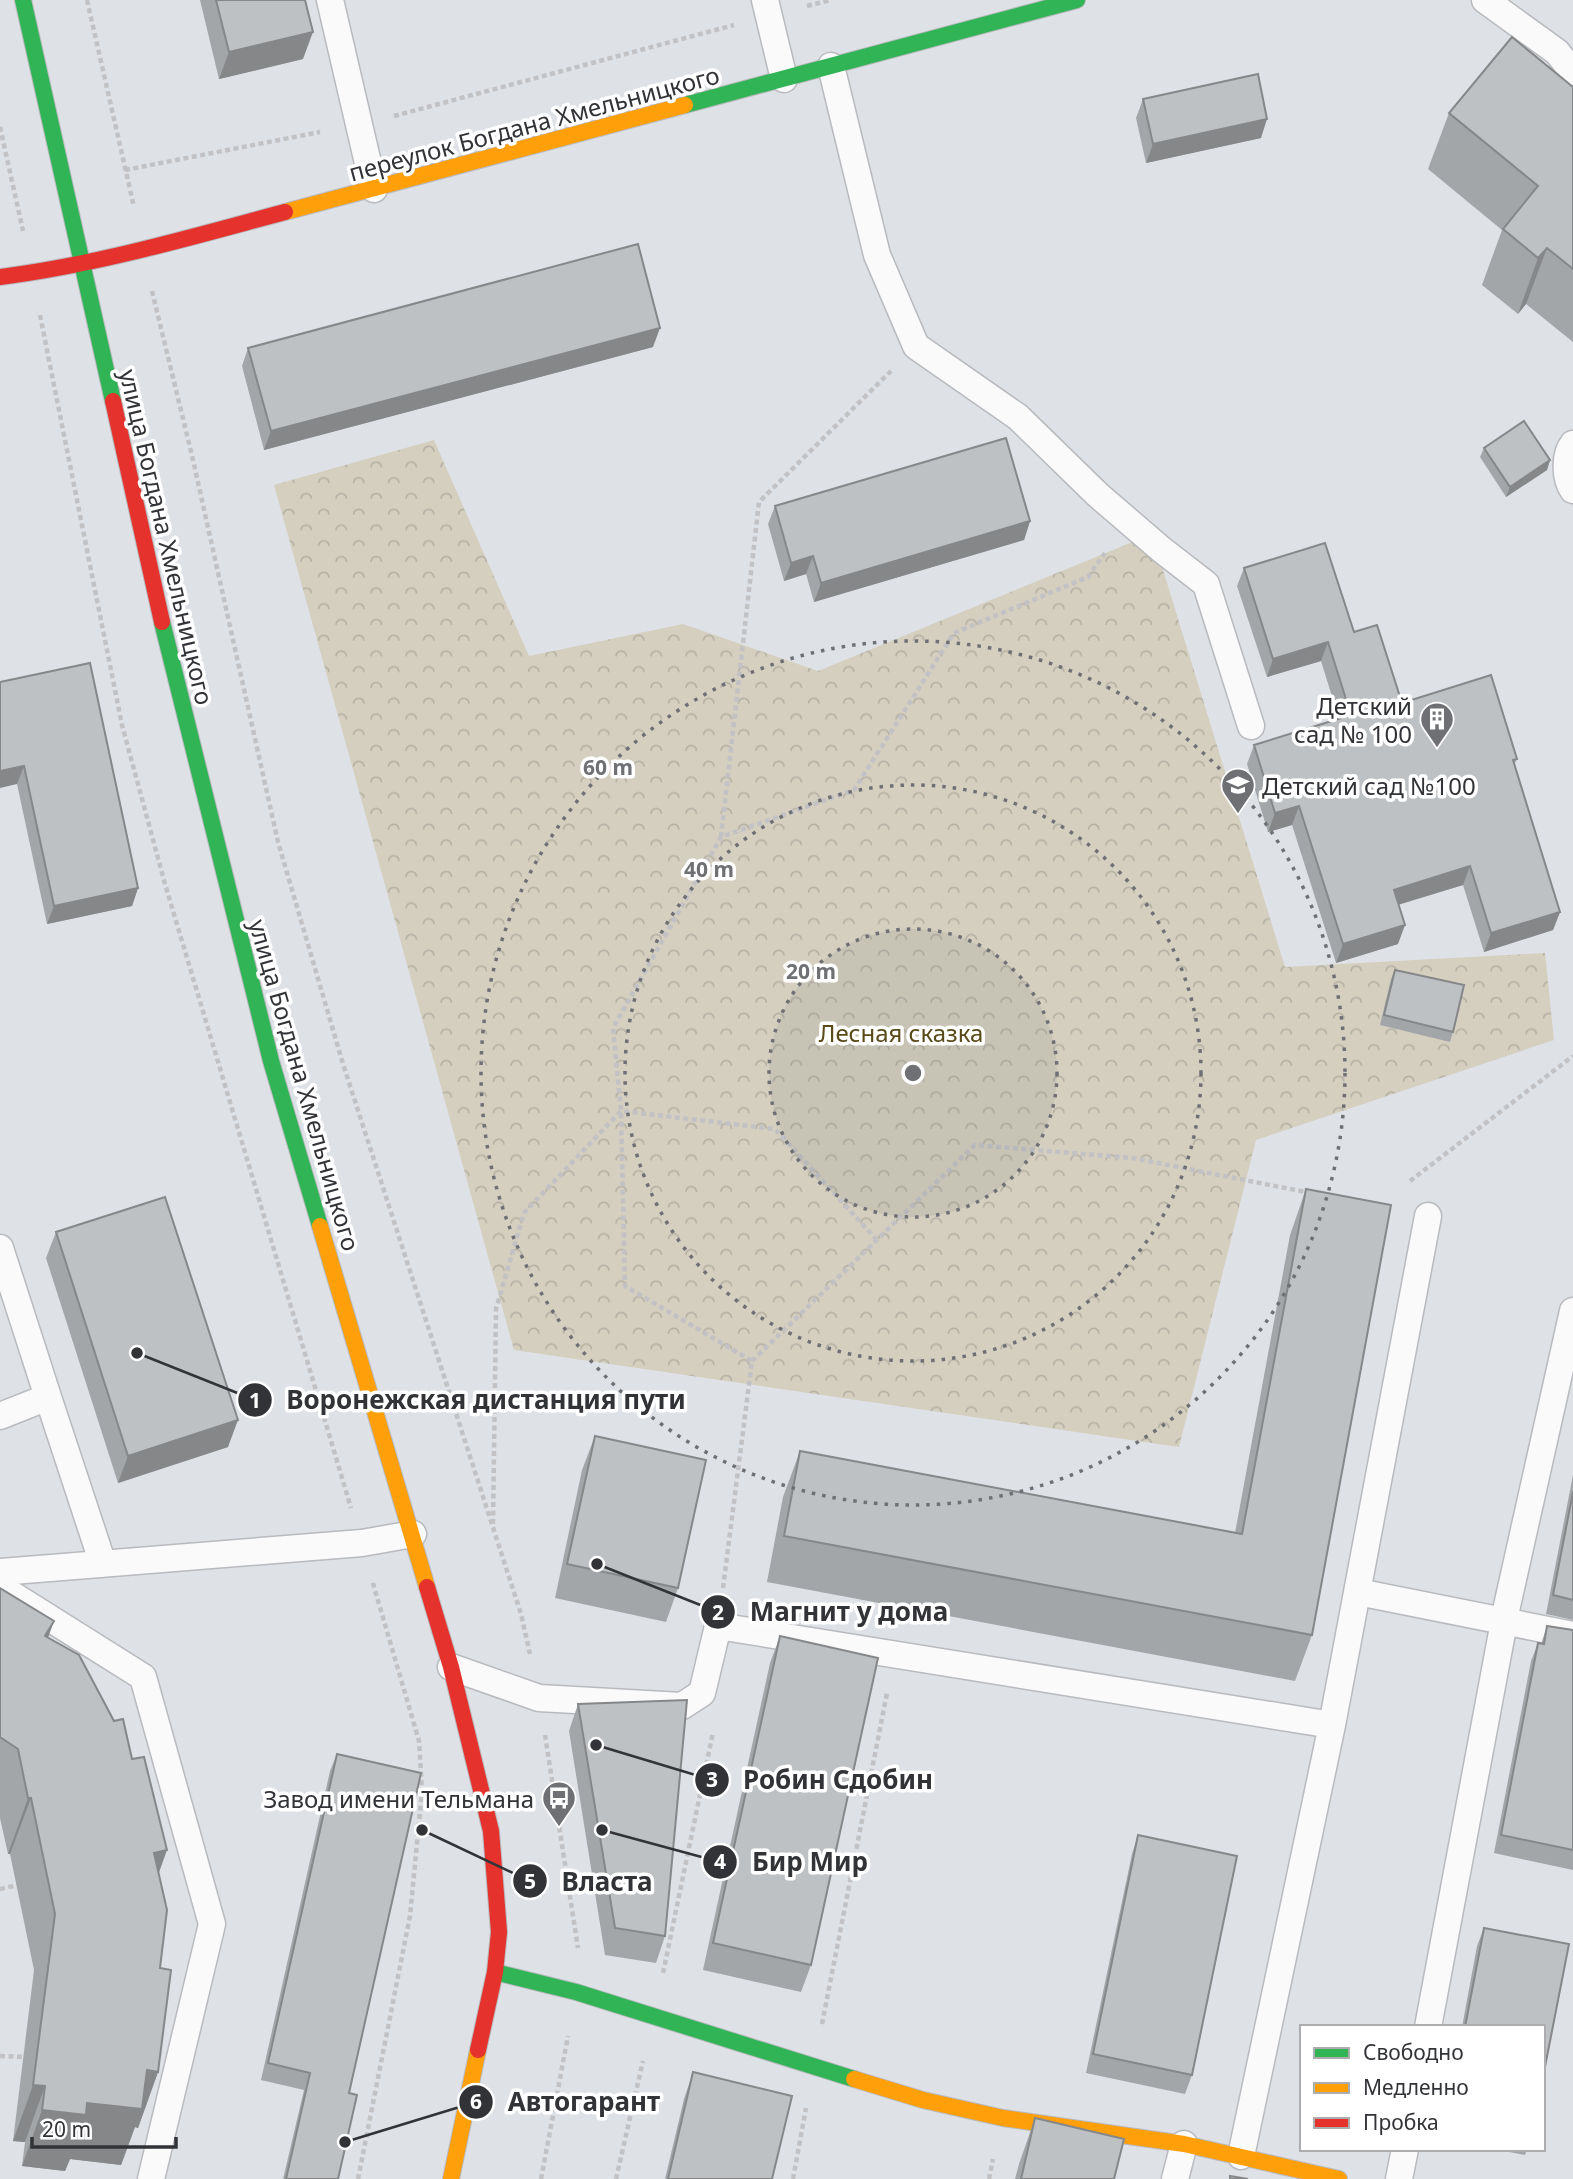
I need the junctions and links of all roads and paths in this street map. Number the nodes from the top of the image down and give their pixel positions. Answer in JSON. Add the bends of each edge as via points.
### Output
{"nodes":[{"id":1,"x":23,"y":0,"type":"edge"},
{"id":2,"x":87,"y":0,"type":"edge"},
{"id":3,"x":330,"y":0,"type":"edge"},
{"id":4,"x":831,"y":0,"type":"edge"},
{"id":5,"x":1077,"y":0,"type":"edge"},
{"id":6,"x":1485,"y":0,"type":"edge"},
{"id":7,"x":767,"y":8,"type":"edge"},
{"id":8,"x":1010,"y":9,"type":"edge"},
{"id":9,"x":831,"y":66,"type":"junction"},
{"id":10,"x":1573,"y":72,"type":"edge"},
{"id":11,"x":784,"y":79,"type":"junction"},
{"id":12,"x":359,"y":125,"type":"junction"},
{"id":13,"x":0,"y":127,"type":"edge"},
{"id":14,"x":14,"y":189,"type":"dead end"},
{"id":15,"x":374,"y":189,"type":"junction"},
{"id":16,"x":82,"y":261,"type":"junction"},
{"id":17,"x":0,"y":277,"type":"edge"},
{"id":18,"x":161,"y":337,"type":"dead end"},
{"id":19,"x":916,"y":346,"type":"junction"},
{"id":20,"x":48,"y":360,"type":"dead end"},
{"id":21,"x":1573,"y":444,"type":"edge"},
{"id":22,"x":1573,"y":490,"type":"edge"},
{"id":23,"x":1128,"y":521,"type":"junction"},
{"id":24,"x":1251,"y":726,"type":"dead end"},
{"id":25,"x":721,"y":836,"type":"junction"},
{"id":26,"x":1573,"y":1056,"type":"edge"},
{"id":27,"x":621,"y":1111,"type":"junction"},
{"id":28,"x":1402,"y":1189,"type":"dead end"},
{"id":29,"x":1317,"y":1194,"type":"edge"},
{"id":30,"x":1428,"y":1216,"type":"dead end"},
{"id":31,"x":877,"y":1240,"type":"junction"},
{"id":32,"x":0,"y":1248,"type":"edge"},
{"id":33,"x":1573,"y":1311,"type":"edge"},
{"id":34,"x":752,"y":1361,"type":"junction"},
{"id":35,"x":48,"y":1397,"type":"junction"},
{"id":36,"x":0,"y":1416,"type":"edge"},
{"id":37,"x":493,"y":1529,"type":"junction"},
{"id":38,"x":413,"y":1534,"type":"junction"},
{"id":39,"x":362,"y":1543,"type":"junction"},
{"id":40,"x":103,"y":1564,"type":"junction"},
{"id":41,"x":0,"y":1572,"type":"edge"},
{"id":42,"x":0,"y":1587,"type":"edge"},
{"id":43,"x":1358,"y":1592,"type":"junction"},
{"id":44,"x":1504,"y":1621,"type":"junction"},
{"id":45,"x":718,"y":1626,"type":"junction"},
{"id":46,"x":1573,"y":1635,"type":"edge"},
{"id":47,"x":894,"y":1654,"type":"junction"},
{"id":48,"x":451,"y":1667,"type":"junction"},
{"id":49,"x":702,"y":1693,"type":"junction"},
{"id":50,"x":539,"y":1698,"type":"junction"},
{"id":51,"x":1332,"y":1726,"type":"junction"},
{"id":52,"x":29,"y":1882,"type":"dead end"},
{"id":53,"x":0,"y":1889,"type":"edge"},
{"id":54,"x":495,"y":1972,"type":"junction"},
{"id":55,"x":576,"y":1992,"type":"junction"},
{"id":56,"x":654,"y":2015,"type":"junction"},
{"id":57,"x":1428,"y":2025,"type":"edge"},
{"id":58,"x":0,"y":2056,"type":"edge"},
{"id":59,"x":38,"y":2057,"type":"edge"},
{"id":60,"x":814,"y":2065,"type":"junction"},
{"id":61,"x":1184,"y":2144,"type":"junction"},
{"id":62,"x":1405,"y":2151,"type":"edge"},
{"id":63,"x":1241,"y":2156,"type":"junction"},
{"id":64,"x":151,"y":2179,"type":"edge"},
{"id":65,"x":358,"y":2179,"type":"edge"},
{"id":66,"x":451,"y":2179,"type":"edge"},
{"id":67,"x":541,"y":2179,"type":"edge"},
{"id":68,"x":616,"y":2179,"type":"edge"},
{"id":69,"x":793,"y":2179,"type":"edge"},
{"id":70,"x":1175,"y":2179,"type":"edge"},
{"id":71,"x":1339,"y":2179,"type":"edge"},
{"id":72,"x":1399,"y":2179,"type":"edge"}],
"edges":[{"from":1,"to":16,"type":"main road","name":"улица Богдана Хмельницкого"},
{"from":2,"to":12,"type":"path","via":[[125,170]]},
{"from":3,"to":12,"type":"lane"},
{"from":4,"to":7,"type":"path"},
{"from":5,"to":8,"type":"main road","name":"переулок Богдана Хмельницкого"},
{"from":6,"to":10,"type":"lane","via":[[1557,52]]},
{"from":7,"to":11,"type":"lane"},
{"from":7,"to":12,"type":"path"},
{"from":8,"to":9,"type":"main road","name":"переулок Богдана Хмельницкого"},
{"from":9,"to":11,"type":"main road","name":"переулок Богдана Хмельницкого"},
{"from":9,"to":19,"type":"lane","via":[[877,255]]},
{"from":11,"to":15,"type":"main road","name":"переулок Богдана Хмельницкого"},
{"from":12,"to":15,"type":"lane"},
{"from":13,"to":14,"type":"path"},
{"from":15,"to":16,"type":"main road","name":"переулок Богдана Хмельницкого"},
{"from":16,"to":17,"type":"main road","name":"переулок Богдана Хмельницкого"},
{"from":16,"to":38,"type":"main road","name":"улица Богдана Хмельницкого","via":[[176,685],[271,1061]]},
{"from":18,"to":37,"type":"path","via":[[278,842],[343,1064]]},
{"from":19,"to":23,"type":"lane","via":[[1018,417]]},
{"from":19,"to":25,"type":"path","via":[[760,502]]},
{"from":20,"to":39,"type":"path","via":[[122,725],[165,884]]},
{"from":21,"to":22,"type":"lane","via":[[1568,450],[1567,482]]},
{"from":23,"to":24,"type":"lane","via":[[1206,584]]},
{"from":23,"to":25,"type":"path","via":[[1088,577],[954,633],[854,790]]},
{"from":25,"to":27,"type":"path","via":[[613,1028]]},
{"from":26,"to":28,"type":"path"},
{"from":27,"to":31,"type":"path","via":[[775,1129]]},
{"from":27,"to":34,"type":"path","via":[[625,1286]]},
{"from":27,"to":37,"type":"path","via":[[524,1213],[496,1309]]},
{"from":29,"to":31,"type":"path","via":[[1132,1158],[975,1145]]},
{"from":30,"to":43,"type":"lane"},
{"from":31,"to":34,"type":"path"},
{"from":32,"to":35,"type":"lane"},
{"from":33,"to":44,"type":"lane"},
{"from":34,"to":45,"type":"path"},
{"from":35,"to":36,"type":"lane"},
{"from":35,"to":40,"type":"lane"},
{"from":37,"to":50,"type":"path","via":[[521,1614]]},
{"from":38,"to":39,"type":"lane"},
{"from":38,"to":48,"type":"main road","name":"улица Богдана Хмельницкого"},
{"from":39,"to":40,"type":"lane"},
{"from":39,"to":65,"type":"path","via":[[419,1741],[422,1791],[410,1916]]},
{"from":40,"to":41,"type":"lane"},
{"from":42,"to":64,"type":"lane","via":[[143,1677],[212,1924]]},
{"from":43,"to":44,"type":"lane"},
{"from":43,"to":51,"type":"lane"},
{"from":44,"to":46,"type":"lane"},
{"from":44,"to":57,"type":"lane"},
{"from":45,"to":47,"type":"lane"},
{"from":45,"to":49,"type":"lane"},
{"from":47,"to":51,"type":"lane"},
{"from":47,"to":60,"type":"path"},
{"from":48,"to":50,"type":"lane"},
{"from":48,"to":54,"type":"main road","name":"улица Богдана Хмельницкого","via":[[491,1830],[499,1932]]},
{"from":49,"to":50,"type":"lane","via":[[682,1706]]},
{"from":49,"to":56,"type":"path","via":[[714,1733]]},
{"from":50,"to":55,"type":"path","via":[[578,1941]]},
{"from":51,"to":63,"type":"lane"},
{"from":52,"to":53,"type":"path"},
{"from":54,"to":55,"type":"main road"},
{"from":54,"to":66,"type":"main road","name":"улица Богдана Хмельницкого"},
{"from":55,"to":56,"type":"main road"},
{"from":55,"to":67,"type":"path"},
{"from":56,"to":60,"type":"main road"},
{"from":56,"to":68,"type":"path"},
{"from":58,"to":59,"type":"path"},
{"from":60,"to":61,"type":"main road","via":[[923,2100],[1003,2118]]},
{"from":60,"to":69,"type":"path"},
{"from":61,"to":63,"type":"main road"},
{"from":61,"to":70,"type":"lane"},
{"from":62,"to":72,"type":"lane"},
{"from":63,"to":71,"type":"main road"}]}
